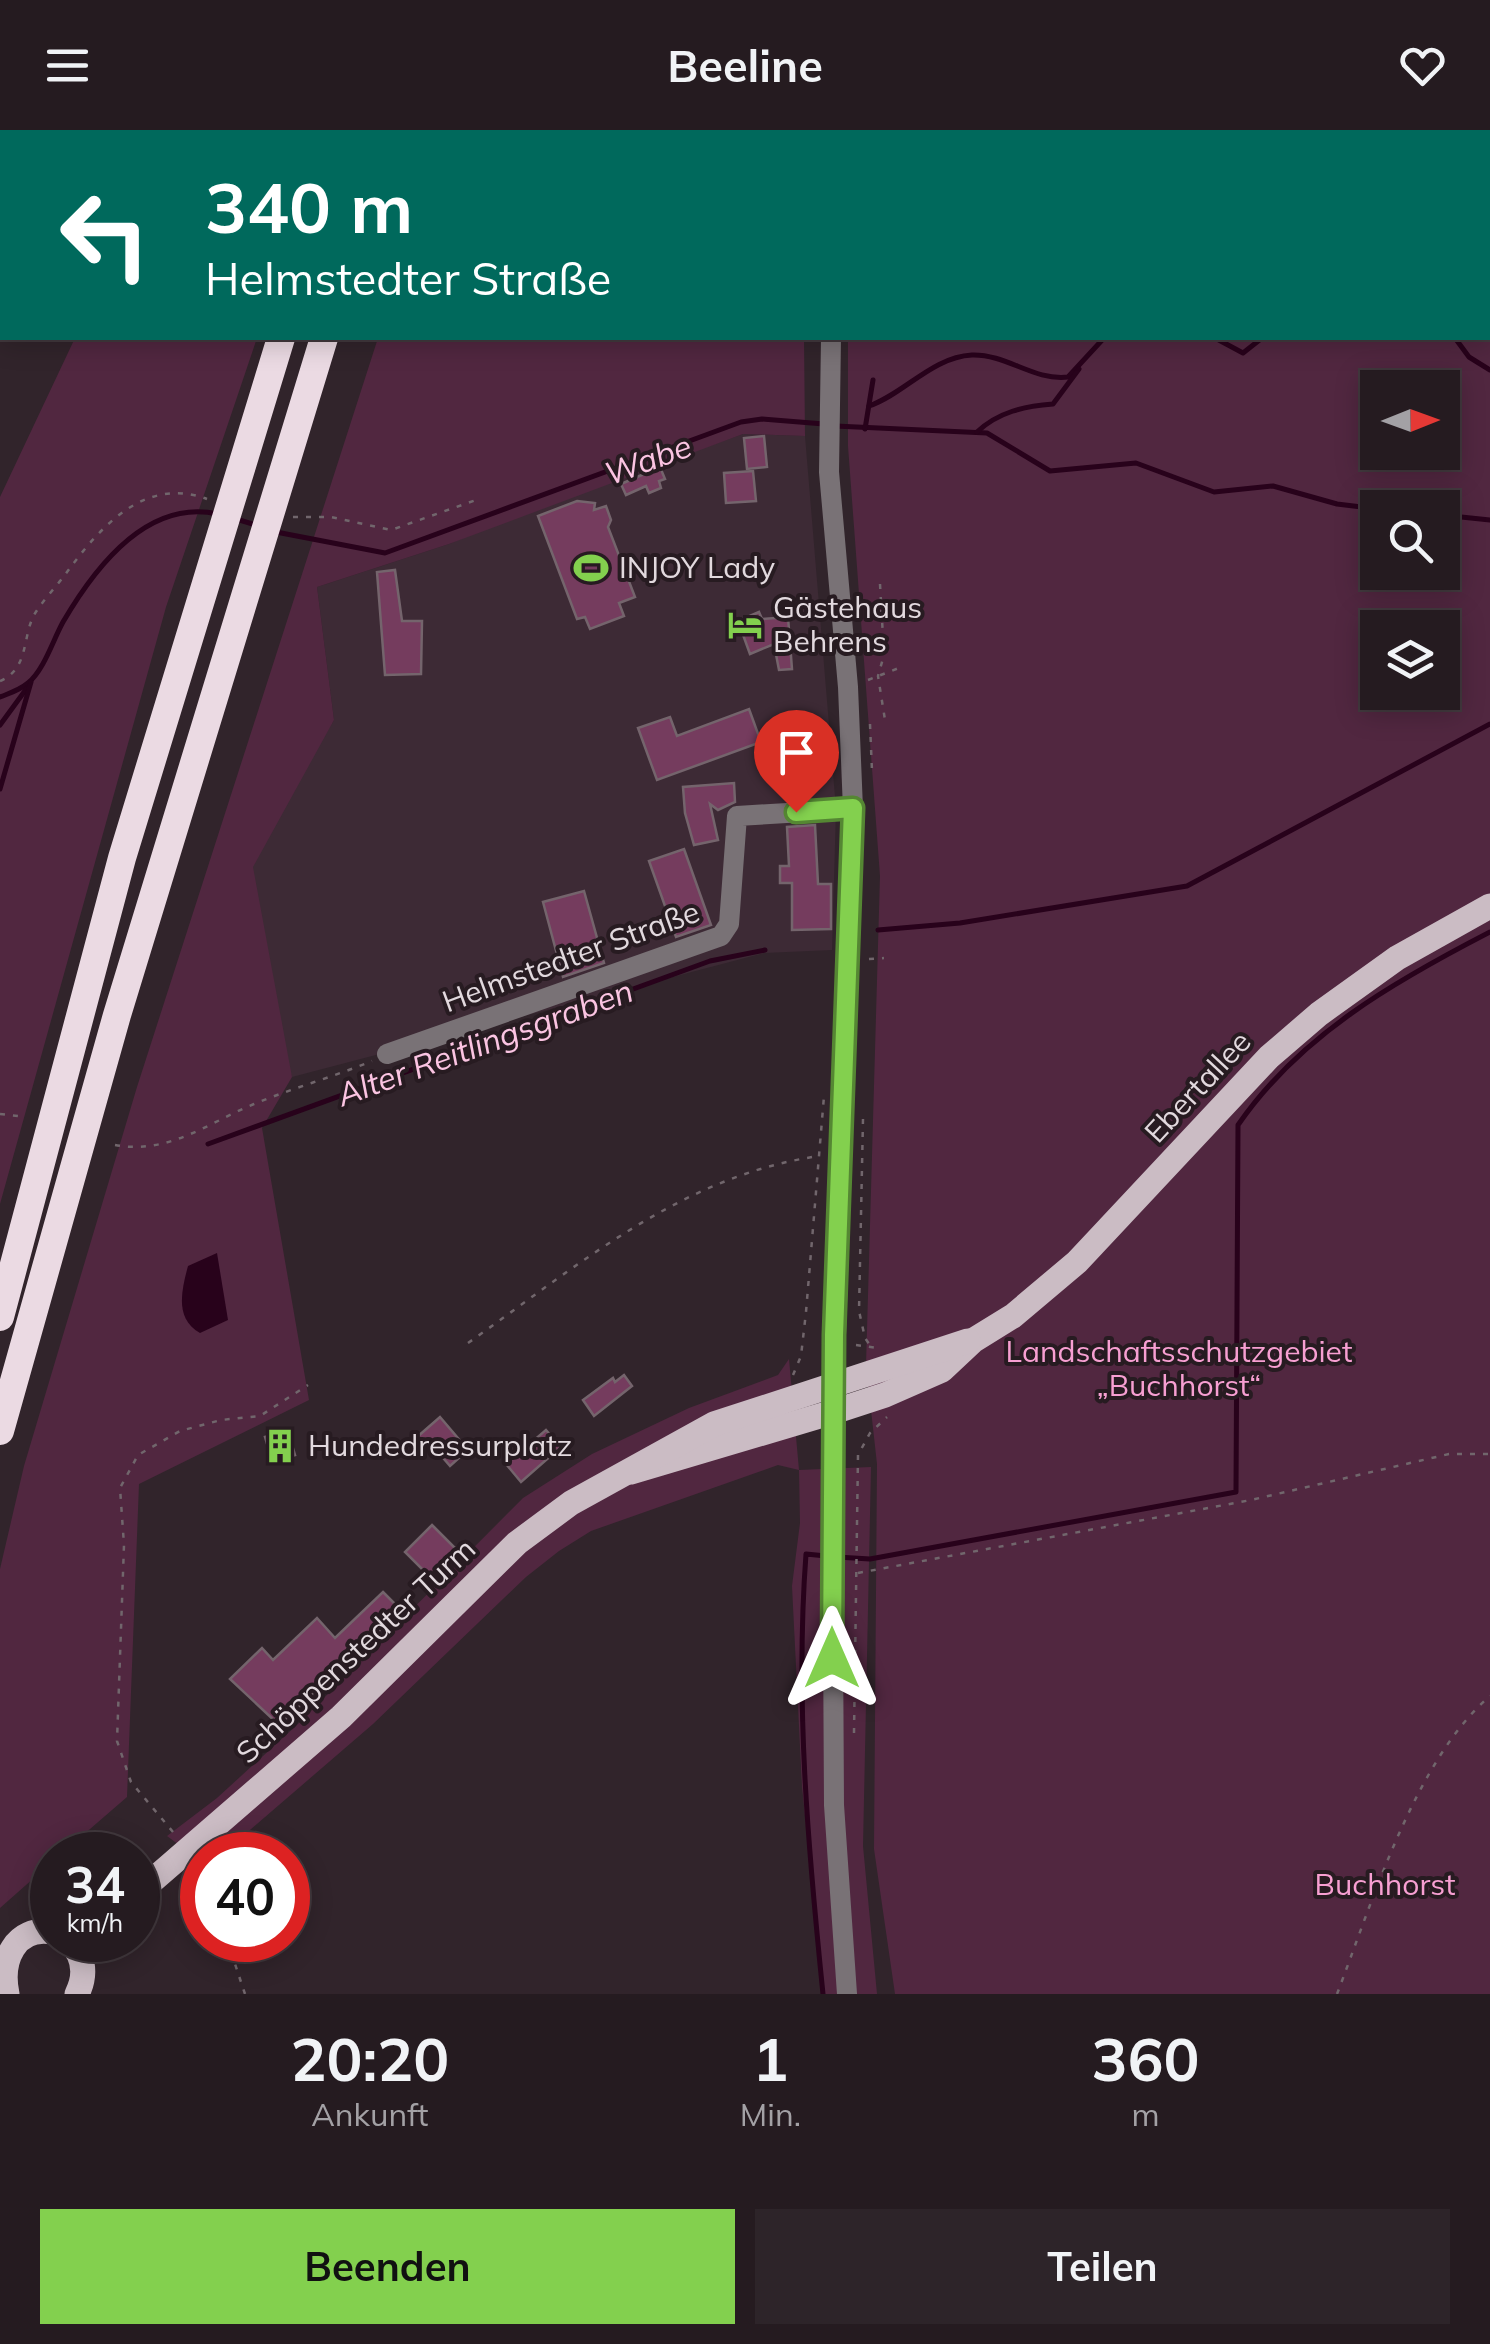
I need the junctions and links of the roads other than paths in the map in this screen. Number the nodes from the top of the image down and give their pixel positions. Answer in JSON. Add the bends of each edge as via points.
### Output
{"nodes":[{"id":1,"x":280,"y":340,"type":"edge"},
{"id":2,"x":323,"y":340,"type":"edge"},
{"id":3,"x":830,"y":340,"type":"edge"},
{"id":4,"x":853,"y":808,"type":"junction"},
{"id":5,"x":1490,"y":906,"type":"edge"},
{"id":6,"x":387,"y":1054,"type":"road end"},
{"id":7,"x":0,"y":1317,"type":"edge"},
{"id":8,"x":834,"y":1382,"type":"junction"},
{"id":9,"x":881,"y":1383,"type":"junction"},
{"id":10,"x":833,"y":1412,"type":"junction"},
{"id":11,"x":0,"y":1431,"type":"edge"},
{"id":12,"x":631,"y":1472,"type":"junction"},
{"id":13,"x":160,"y":1875,"type":"edge"},
{"id":14,"x":30,"y":1933,"type":"edge"},
{"id":15,"x":79,"y":1962,"type":"edge"},
{"id":16,"x":6,"y":1994,"type":"edge"},
{"id":17,"x":77,"y":1994,"type":"edge"},
{"id":18,"x":848,"y":1994,"type":"edge"}],
"edges":[{"from":1,"to":7,"type":"highway","via":[[117,877]]},
{"from":2,"to":11,"type":"highway","via":[[117,1015]]},
{"from":3,"to":4,"type":"street","via":[[829,472]]},
{"from":4,"to":6,"type":"street","name":"Helmstedter Straße","via":[[737,816],[729,924],[721,936]]},
{"from":4,"to":8,"type":"street"},
{"from":5,"to":9,"type":"main road","name":"Ebertallee","via":[[1397,958],[1319,1014],[1236,1092],[1110,1231],[1013,1316]]},
{"from":8,"to":9,"type":"main road","name":"Ebertallee"},
{"from":8,"to":10,"type":"street"},
{"from":8,"to":12,"type":"main road","name":"Schöppenstedter Turm","via":[[714,1424]]},
{"from":9,"to":10,"type":"main road","name":"Ebertallee"},
{"from":10,"to":12,"type":"main road","name":"Schöppenstedter Turm"},
{"from":10,"to":18,"type":"street","via":[[834,1805]]},
{"from":12,"to":13,"type":"main road","name":"Schöppenstedter Turm","via":[[571,1502],[517,1542],[341,1717]]},
{"from":14,"to":16,"type":"main road","via":[[6,1952],[0,1971]]},
{"from":15,"to":17,"type":"main road","via":[[84,1972]]}]}
